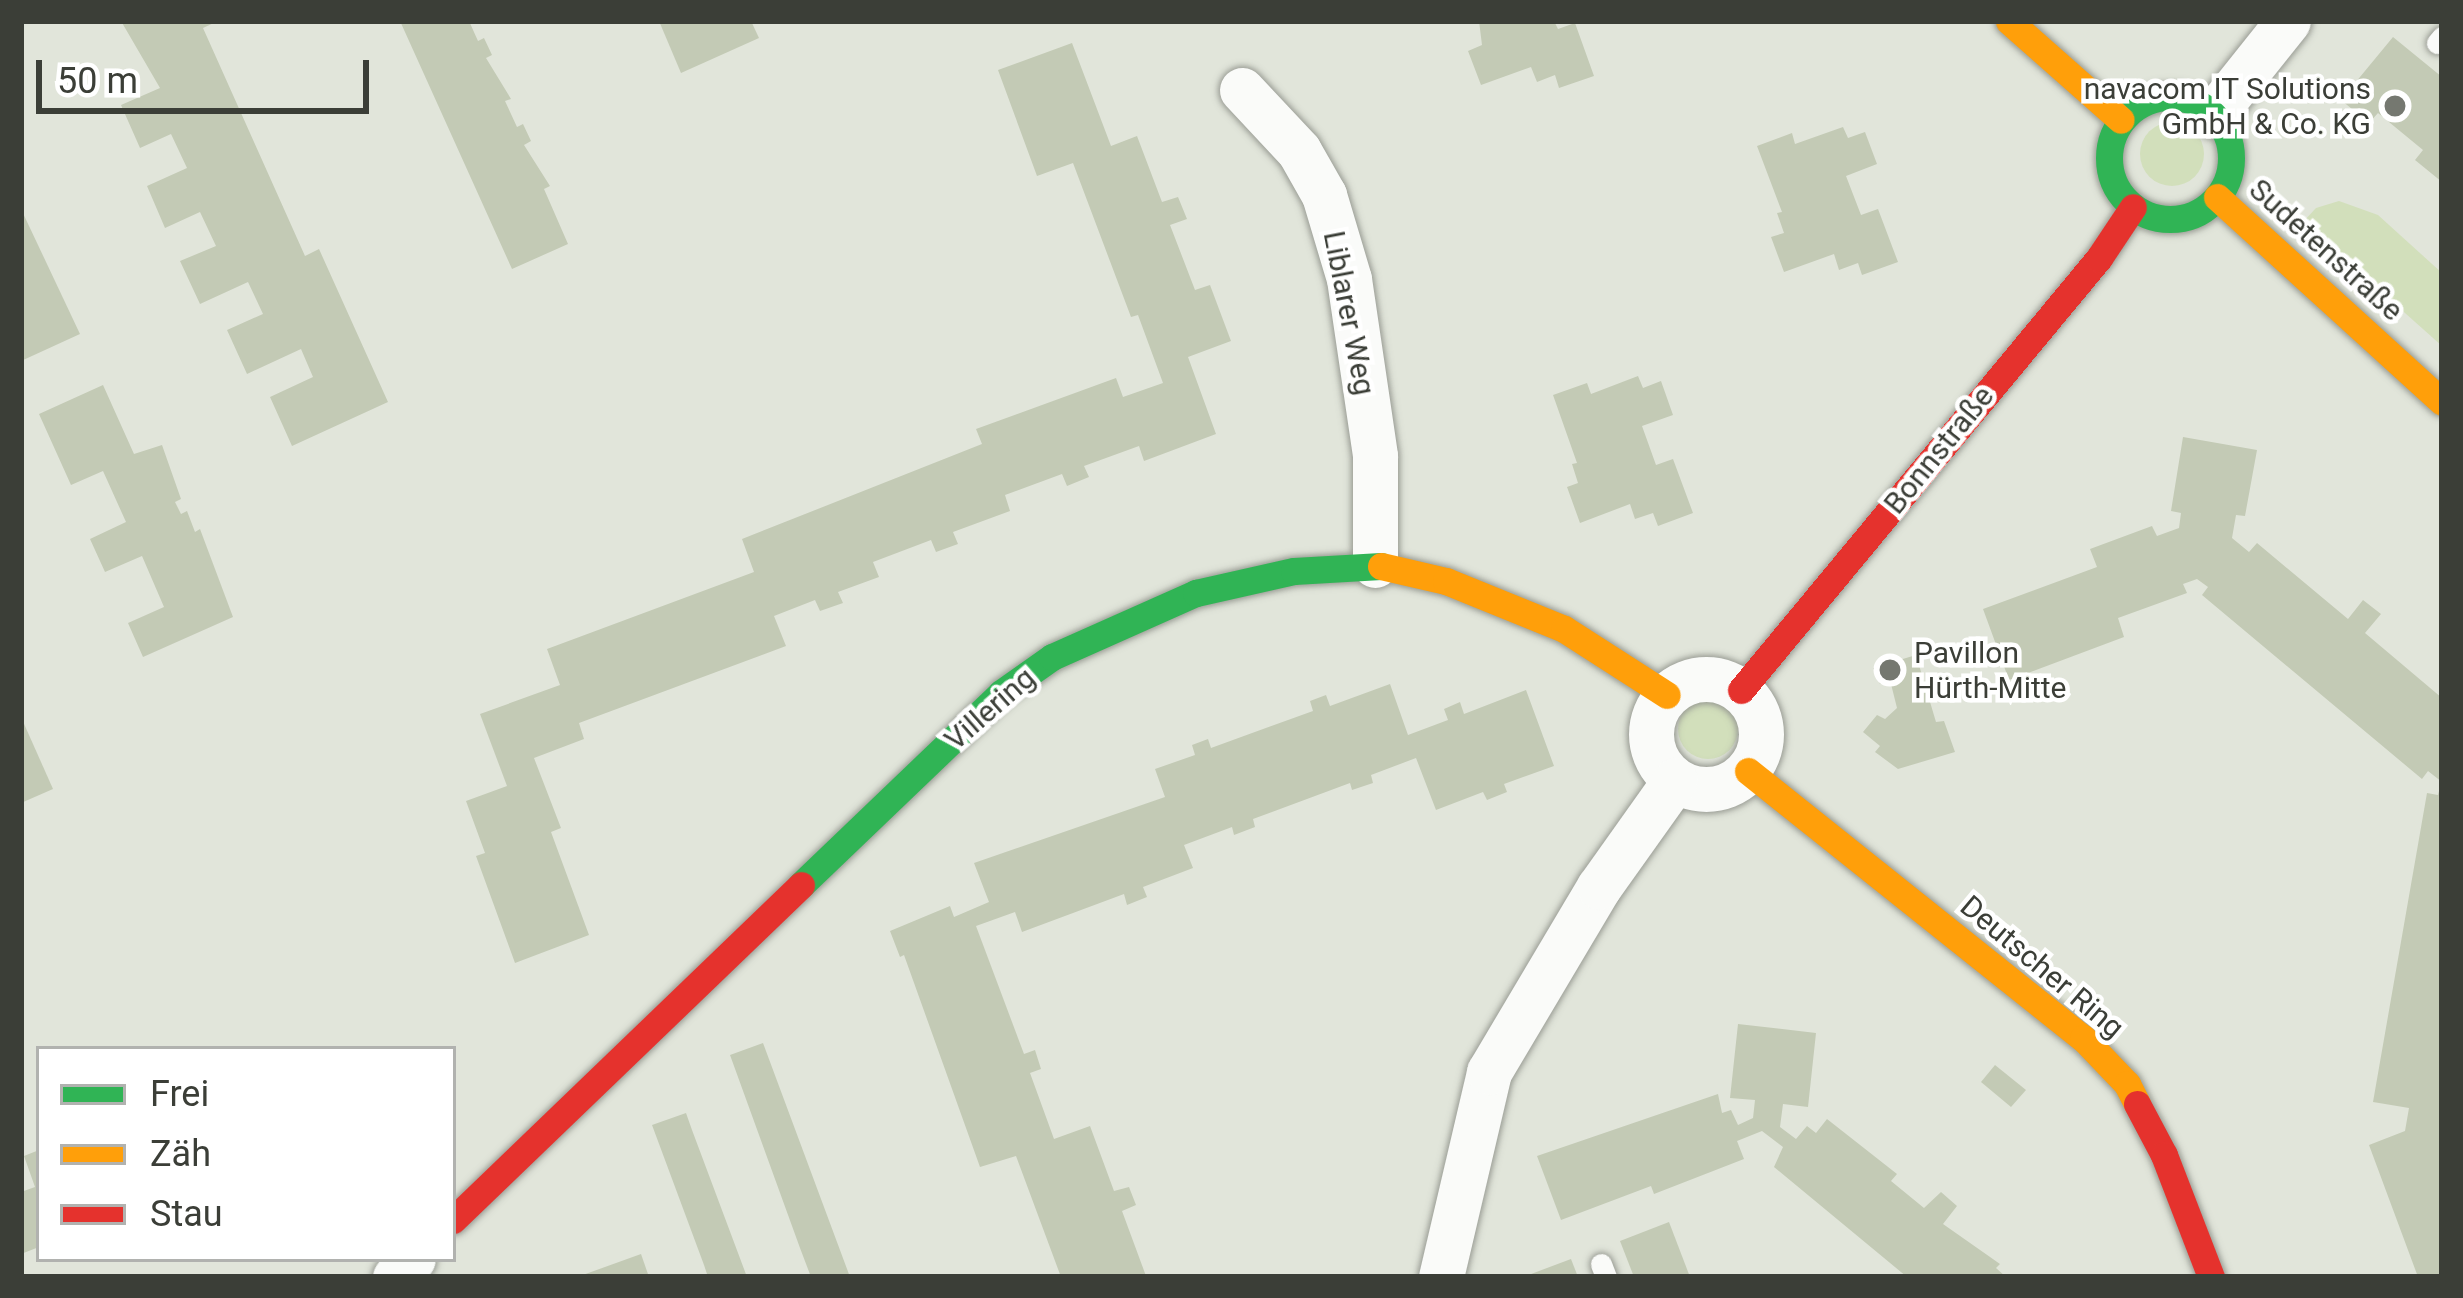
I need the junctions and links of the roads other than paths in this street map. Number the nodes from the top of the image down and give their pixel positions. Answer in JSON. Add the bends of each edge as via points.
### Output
{"nodes":[{"id":1,"x":2009,"y":21,"type":"edge"},
{"id":2,"x":2288,"y":21,"type":"edge"},
{"id":3,"x":1242,"y":90,"type":"dead end"},
{"id":4,"x":2213,"y":115,"type":"junction"},
{"id":5,"x":2121,"y":120,"type":"junction"},
{"id":6,"x":2217,"y":197,"type":"junction"},
{"id":7,"x":2133,"y":207,"type":"junction"},
{"id":8,"x":2442,"y":402,"type":"edge"},
{"id":9,"x":1375,"y":565,"type":"junction"},
{"id":10,"x":1741,"y":690,"type":"junction"},
{"id":11,"x":1667,"y":694,"type":"junction"},
{"id":12,"x":1748,"y":771,"type":"junction"},
{"id":13,"x":1675,"y":780,"type":"junction"},
{"id":14,"x":456,"y":1217,"type":"edge"},
{"id":15,"x":1441,"y":1277,"type":"edge"},
{"id":16,"x":2211,"y":1277,"type":"edge"}],
"edges":[{"from":1,"to":5,"type":"street"},
{"from":2,"to":4,"type":"street"},
{"from":3,"to":9,"type":"street","name":"Liblarer Weg","via":[[1324,196],[1349,279],[1375,456]]},
{"from":4,"to":5,"type":"street","via":[[2192,100],[2166,96]]},
{"from":4,"to":6,"type":"street","via":[[2231,165]]},
{"from":5,"to":7,"type":"street","via":[[2110,176]]},
{"from":6,"to":7,"type":"street","via":[[2176,219]]},
{"from":6,"to":8,"type":"street","name":"Sudetenstraße"},
{"from":7,"to":10,"type":"street","name":"Bonnstraße"},
{"from":9,"to":11,"type":"street","name":"Villering","via":[[1446,581],[1564,628]]},
{"from":9,"to":14,"type":"street","name":"Villering","via":[[1294,571],[1196,593],[1052,657],[1001,693]]},
{"from":10,"to":11,"type":"street","via":[[1703,679]]},
{"from":10,"to":12,"type":"street","via":[[1761,726]]},
{"from":11,"to":13,"type":"street","via":[[1651,740]]},
{"from":12,"to":13,"type":"street","via":[[1708,790]]},
{"from":12,"to":16,"type":"street","name":"Deutscher Ring","via":[[2083,1038],[2126,1084],[2164,1155]]},
{"from":13,"to":15,"type":"street","via":[[1598,887],[1489,1072]]}]}
